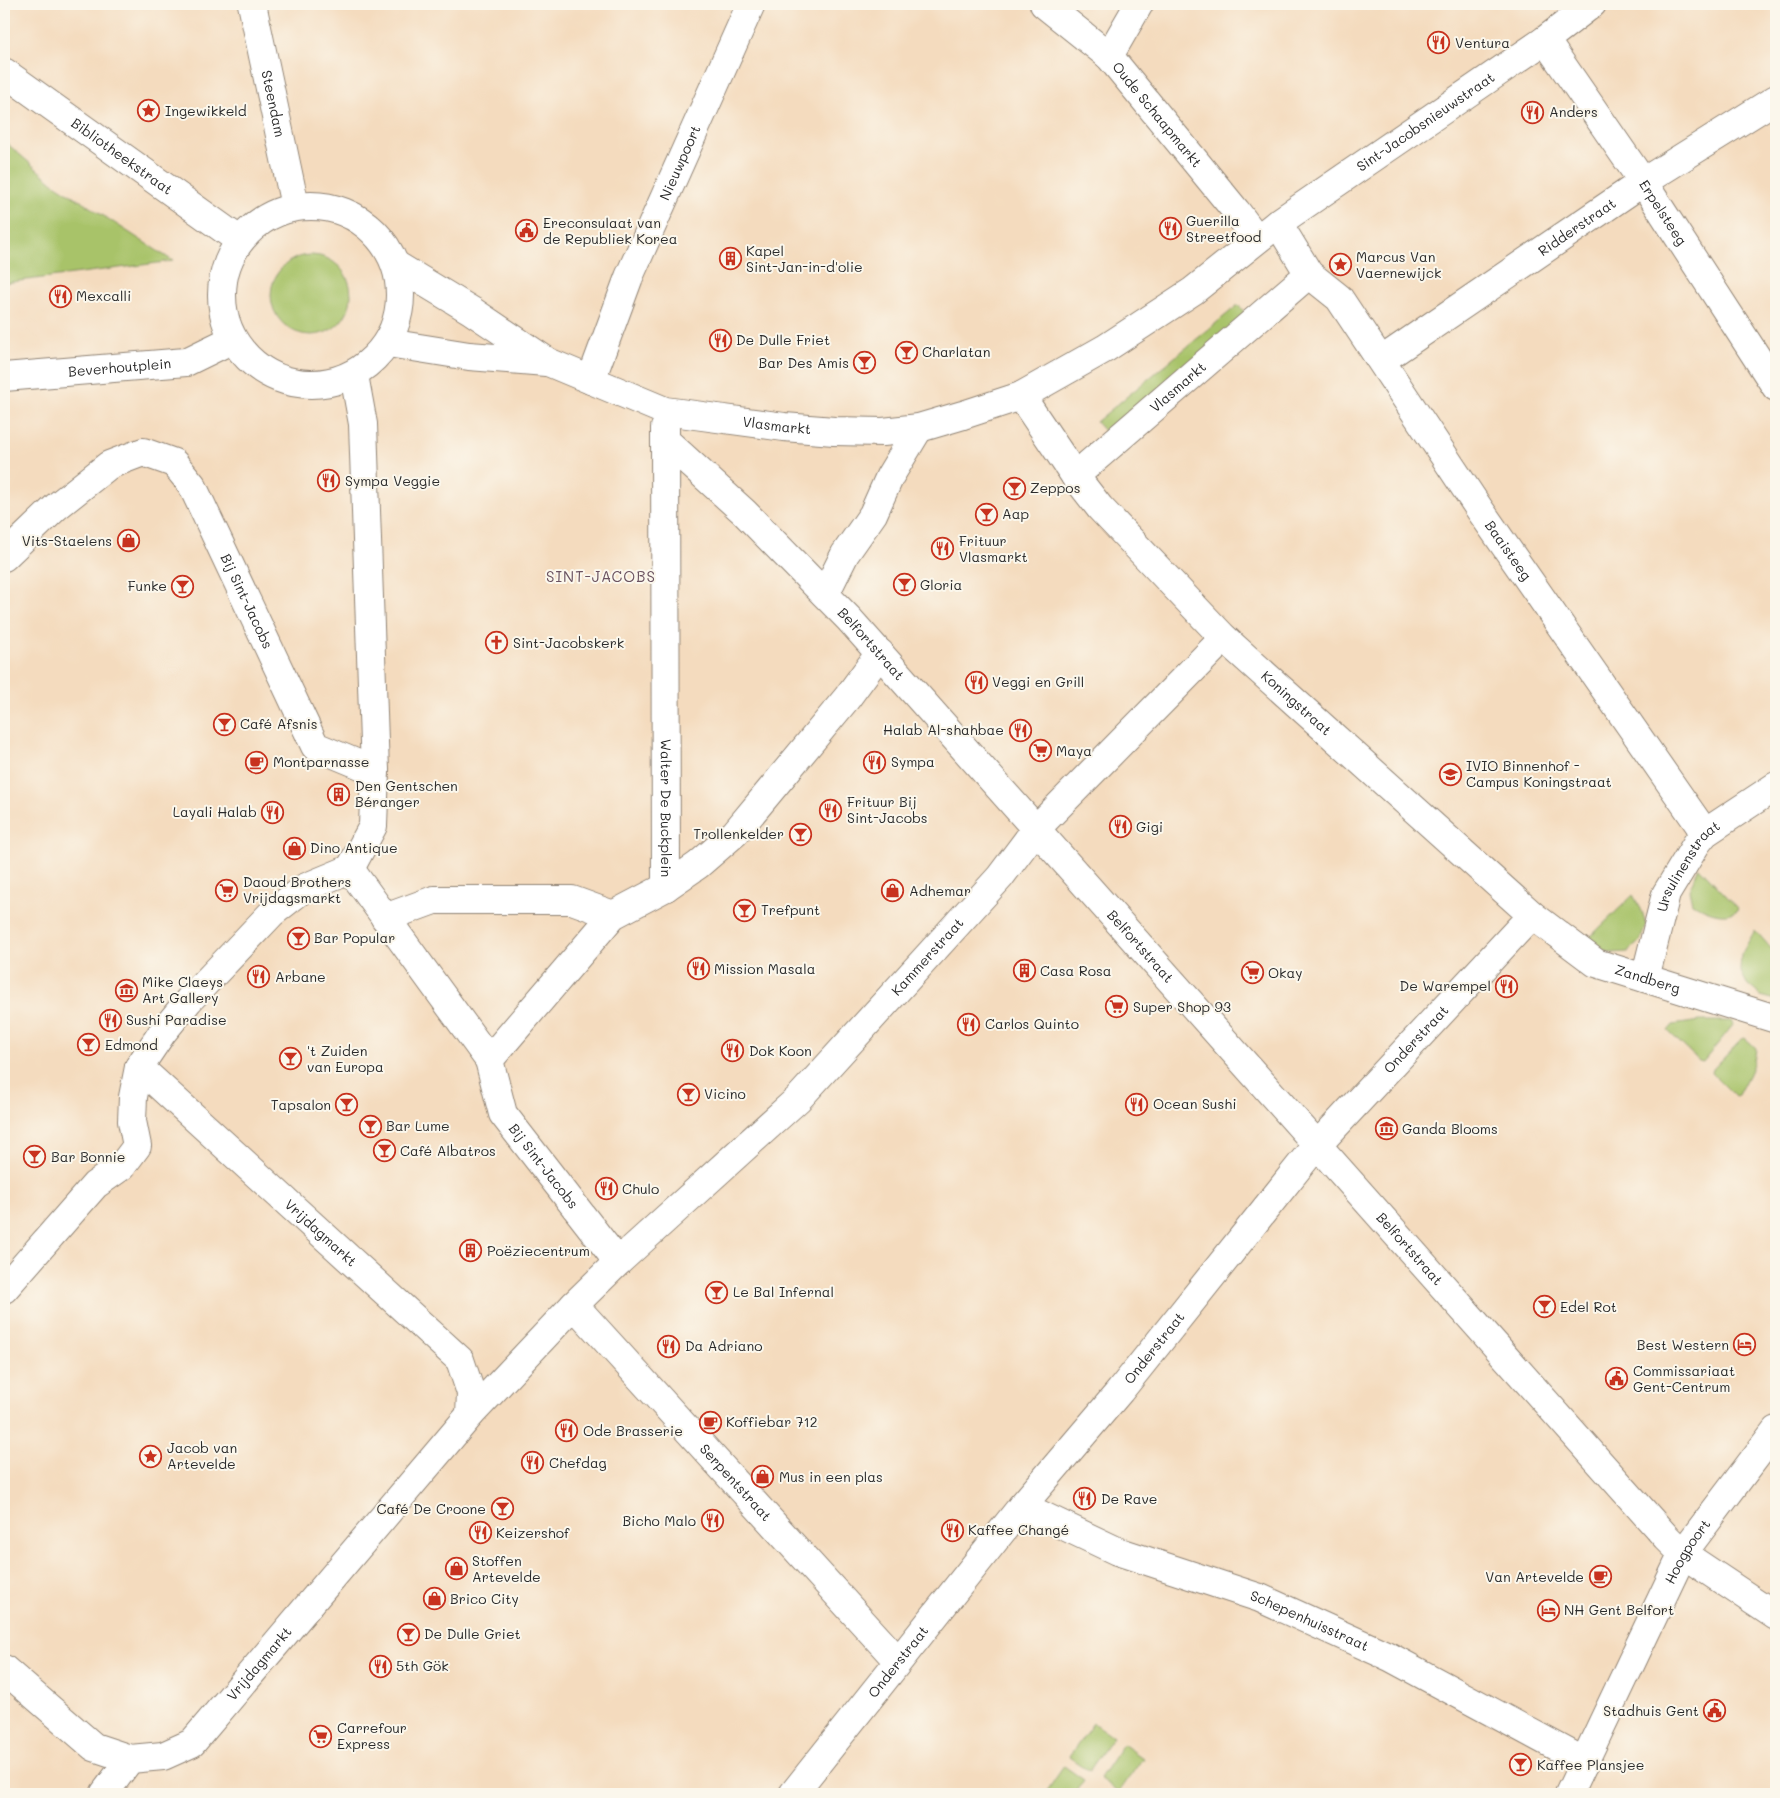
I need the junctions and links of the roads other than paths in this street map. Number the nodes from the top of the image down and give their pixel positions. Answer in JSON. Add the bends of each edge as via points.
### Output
{"nodes":[{"id":1,"x":252,"y":4,"type":"edge"},
{"id":2,"x":751,"y":4,"type":"edge"},
{"id":3,"x":1044,"y":4,"type":"edge"},
{"id":4,"x":1139,"y":4,"type":"edge"},
{"id":5,"x":1592,"y":4,"type":"edge"},
{"id":6,"x":1545,"y":40,"type":"junction"},
{"id":7,"x":1109,"y":56,"type":"junction"},
{"id":8,"x":4,"y":72,"type":"edge"},
{"id":9,"x":1776,"y":99,"type":"edge"},
{"id":10,"x":1643,"y":182,"type":"junction"},
{"id":11,"x":295,"y":206,"type":"junction"},
{"id":12,"x":1268,"y":231,"type":"junction"},
{"id":13,"x":239,"y":240,"type":"junction"},
{"id":14,"x":396,"y":265,"type":"junction"},
{"id":15,"x":1309,"y":274,"type":"junction"},
{"id":16,"x":231,"y":340,"type":"junction"},
{"id":17,"x":388,"y":343,"type":"junction"},
{"id":18,"x":1382,"y":360,"type":"junction"},
{"id":19,"x":548,"y":362,"type":"junction"},
{"id":20,"x":354,"y":375,"type":"junction"},
{"id":21,"x":4,"y":377,"type":"edge"},
{"id":22,"x":591,"y":380,"type":"junction"},
{"id":23,"x":1776,"y":387,"type":"edge"},
{"id":24,"x":1021,"y":396,"type":"junction"},
{"id":25,"x":665,"y":411,"type":"junction"},
{"id":26,"x":919,"y":428,"type":"junction"},
{"id":27,"x":665,"y":440,"type":"junction"},
{"id":28,"x":1075,"y":476,"type":"junction"},
{"id":29,"x":4,"y":557,"type":"edge"},
{"id":30,"x":825,"y":594,"type":"junction"},
{"id":31,"x":1224,"y":638,"type":"junction"},
{"id":32,"x":880,"y":653,"type":"junction"},
{"id":33,"x":375,"y":771,"type":"junction"},
{"id":34,"x":1776,"y":786,"type":"edge"},
{"id":35,"x":1036,"y":829,"type":"junction"},
{"id":36,"x":1706,"y":833,"type":"junction"},
{"id":37,"x":350,"y":868,"type":"junction"},
{"id":38,"x":666,"y":887,"type":"junction"},
{"id":39,"x":613,"y":914,"type":"junction"},
{"id":40,"x":1532,"y":915,"type":"junction"},
{"id":41,"x":385,"y":918,"type":"junction"},
{"id":42,"x":1644,"y":978,"type":"junction"},
{"id":43,"x":1776,"y":1019,"type":"edge"},
{"id":44,"x":490,"y":1060,"type":"junction"},
{"id":45,"x":139,"y":1067,"type":"junction"},
{"id":46,"x":1317,"y":1146,"type":"junction"},
{"id":47,"x":618,"y":1262,"type":"junction"},
{"id":48,"x":4,"y":1289,"type":"edge"},
{"id":49,"x":574,"y":1305,"type":"junction"},
{"id":50,"x":470,"y":1415,"type":"junction"},
{"id":51,"x":1776,"y":1430,"type":"edge"},
{"id":52,"x":1022,"y":1506,"type":"junction"},
{"id":53,"x":1683,"y":1554,"type":"junction"},
{"id":54,"x":1776,"y":1616,"type":"edge"},
{"id":55,"x":898,"y":1661,"type":"junction"},
{"id":56,"x":4,"y":1669,"type":"edge"},
{"id":57,"x":130,"y":1759,"type":"junction"},
{"id":58,"x":1585,"y":1762,"type":"junction"},
{"id":59,"x":104,"y":1794,"type":"edge"},
{"id":60,"x":793,"y":1794,"type":"edge"},
{"id":61,"x":1569,"y":1794,"type":"edge"}],
"edges":[{"from":1,"to":11,"type":"street","name":"Steendam"},
{"from":2,"to":22,"type":"street","name":"Nieuwpoort","via":[[629,277]]},
{"from":3,"to":7,"type":"street","name":"Oude Schaapmarkt"},
{"from":4,"to":7,"type":"street"},
{"from":5,"to":6,"type":"street","name":"Sint-Jacobsnieuwstraat"},
{"from":6,"to":10,"type":"street","name":"Erpelsteeg"},
{"from":6,"to":12,"type":"street","name":"Sint-Jacobsnieuwstraat"},
{"from":7,"to":12,"type":"street","name":"Oude Schaapmarkt","via":[[1236,210]]},
{"from":8,"to":13,"type":"street","name":"Bibliotheekstraat"},
{"from":9,"to":10,"type":"street","name":"Ridderstraat"},
{"from":10,"to":18,"type":"street","name":"Ridderstraat"},
{"from":10,"to":23,"type":"street","name":"Erpelsteeg"},
{"from":11,"to":13,"type":"street","via":[[255,224]]},
{"from":11,"to":14,"type":"street","via":[[337,208],[374,229]]},
{"from":12,"to":15,"type":"street"},
{"from":12,"to":24,"type":"street","name":"Vlasmarkt","via":[[1193,291],[1106,348]]},
{"from":13,"to":16,"type":"street","via":[[222,281],[222,313]]},
{"from":14,"to":17,"type":"street","via":[[402,291],[398,318]]},
{"from":14,"to":19,"type":"street"},
{"from":15,"to":18,"type":"street","name":"Baaisteeg","via":[[1339,298]]},
{"from":15,"to":28,"type":"street","name":"Vlasmarkt"},
{"from":16,"to":20,"type":"street","via":[[265,372],[294,383],[324,384]]},
{"from":16,"to":21,"type":"street","name":"Beverhoutplein","via":[[186,362]]},
{"from":17,"to":19,"type":"street","via":[[469,356]]},
{"from":17,"to":20,"type":"street"},
{"from":18,"to":36,"type":"street","name":"Baaisteeg","via":[[1480,510]]},
{"from":19,"to":22,"type":"street","name":"Vlasmarkt"},
{"from":20,"to":33,"type":"street","via":[[363,424]]},
{"from":22,"to":25,"type":"street","name":"Vlasmarkt"},
{"from":24,"to":26,"type":"street","name":"Vlasmarkt"},
{"from":24,"to":28,"type":"street"},
{"from":25,"to":26,"type":"street","name":"Vlasmarkt","via":[[834,431],[883,432]]},
{"from":25,"to":27,"type":"street"},
{"from":26,"to":30,"type":"street"},
{"from":27,"to":30,"type":"street","name":"Belfortstraat","via":[[744,512]]},
{"from":27,"to":38,"type":"street","name":"Walter De Buckplein"},
{"from":28,"to":31,"type":"street","name":"Koningstraat","via":[[1100,508]]},
{"from":29,"to":33,"type":"street","name":"Bij Sint-Jacobs","via":[[56,506],[109,464],[143,452],[174,463],[192,485],[315,746]]},
{"from":30,"to":32,"type":"street","name":"Belfortstraat"},
{"from":31,"to":35,"type":"street","name":"Kammerstraat"},
{"from":31,"to":40,"type":"street","name":"Koningstraat"},
{"from":32,"to":35,"type":"street","name":"Belfortstraat"},
{"from":32,"to":38,"type":"street","name":"Walter De Buckplein","via":[[735,834]]},
{"from":33,"to":37,"type":"street","via":[[372,826]]},
{"from":34,"to":36,"type":"street","name":"Ursulinenstraat"},
{"from":35,"to":46,"type":"street","name":"Belfortstraat"},
{"from":35,"to":47,"type":"street","name":"Kammerstraat","via":[[1000,877],[798,1100]]},
{"from":36,"to":42,"type":"street","name":"Ursulinenstraat","via":[[1666,894]]},
{"from":37,"to":41,"type":"street","name":"Bij Sint-Jacobs"},
{"from":37,"to":45,"type":"street","via":[[304,888],[272,912],[189,1000]]},
{"from":38,"to":39,"type":"street"},
{"from":39,"to":41,"type":"street","via":[[572,900],[434,900]]},
{"from":39,"to":44,"type":"street"},
{"from":40,"to":42,"type":"street","name":"Zandberg","via":[[1596,963]]},
{"from":40,"to":46,"type":"street","name":"Onderstraat"},
{"from":41,"to":44,"type":"street","name":"Bij Sint-Jacobs"},
{"from":42,"to":43,"type":"street","name":"Zandberg"},
{"from":44,"to":47,"type":"street","name":"Bij Sint-Jacobs","via":[[503,1114]]},
{"from":45,"to":48,"type":"street","via":[[132,1098],[137,1146],[122,1166],[95,1185]]},
{"from":45,"to":50,"type":"street","name":"Vrijdagmarkt","via":[[460,1360],[471,1392]]},
{"from":46,"to":52,"type":"street","name":"Onderstraat","via":[[1120,1391]]},
{"from":46,"to":53,"type":"street","name":"Belfortstraat"},
{"from":47,"to":49,"type":"street","name":"Vrijdagmarkt"},
{"from":49,"to":50,"type":"street","name":"Vrijdagmarkt"},
{"from":49,"to":55,"type":"street","name":"Serpentstraat"},
{"from":50,"to":57,"type":"street","name":"Vrijdagmarkt","via":[[192,1743],[164,1756]]},
{"from":51,"to":53,"type":"street","name":"Hoogpoort"},
{"from":52,"to":55,"type":"street","name":"Onderstraat"},
{"from":52,"to":58,"type":"street","name":"Schepenhuisstraat","via":[[1117,1551],[1260,1598],[1381,1653]]},
{"from":53,"to":54,"type":"street","name":"Belfortstraat"},
{"from":53,"to":58,"type":"street","name":"Hoogpoort"},
{"from":55,"to":60,"type":"street","name":"Onderstraat"},
{"from":56,"to":57,"type":"street","name":"Vrijdagmarkt","via":[[94,1747]]},
{"from":57,"to":59,"type":"street"},
{"from":58,"to":61,"type":"street","name":"Hoogpoort"}]}
